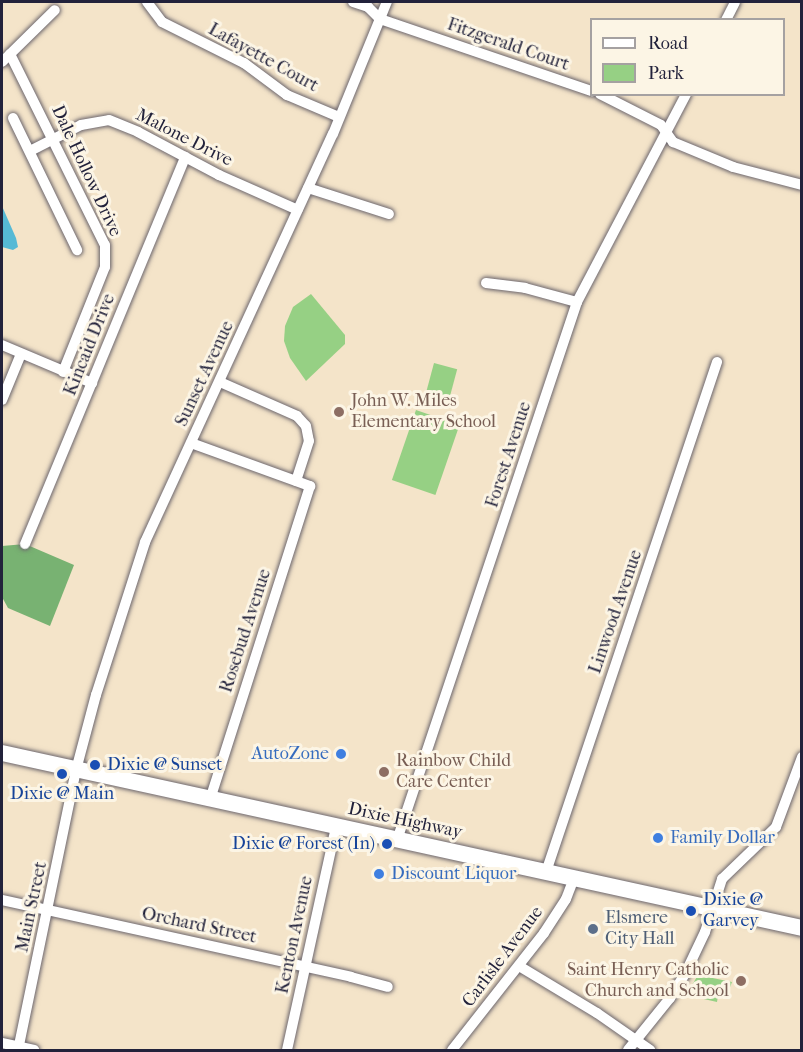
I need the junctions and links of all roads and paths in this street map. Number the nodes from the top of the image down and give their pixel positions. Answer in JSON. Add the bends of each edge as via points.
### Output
{"nodes":[{"id":1,"x":147,"y":2,"type":"edge"},
{"id":2,"x":353,"y":2,"type":"edge"},
{"id":3,"x":387,"y":2,"type":"edge"},
{"id":4,"x":735,"y":2,"type":"edge"},
{"id":5,"x":55,"y":10,"type":"dead end"},
{"id":6,"x":727,"y":18,"type":"edge"},
{"id":7,"x":380,"y":19,"type":"junction"},
{"id":8,"x":10,"y":54,"type":"junction"},
{"id":9,"x":2,"y":62,"type":"edge"},
{"id":10,"x":590,"y":91,"type":"edge"},
{"id":11,"x":604,"y":96,"type":"edge"},
{"id":12,"x":685,"y":96,"type":"edge"},
{"id":13,"x":339,"y":117,"type":"junction"},
{"id":14,"x":13,"y":118,"type":"dead end"},
{"id":15,"x":666,"y":132,"type":"junction"},
{"id":16,"x":54,"y":138,"type":"junction"},
{"id":17,"x":30,"y":151,"type":"junction"},
{"id":18,"x":185,"y":157,"type":"junction"},
{"id":19,"x":801,"y":185,"type":"edge"},
{"id":20,"x":308,"y":188,"type":"junction"},
{"id":21,"x":298,"y":210,"type":"junction"},
{"id":22,"x":389,"y":214,"type":"dead end"},
{"id":23,"x":77,"y":249,"type":"dead end"},
{"id":24,"x":486,"y":283,"type":"dead end"},
{"id":25,"x":577,"y":302,"type":"junction"},
{"id":26,"x":2,"y":345,"type":"edge"},
{"id":27,"x":21,"y":354,"type":"junction"},
{"id":28,"x":717,"y":362,"type":"dead end"},
{"id":29,"x":63,"y":372,"type":"junction"},
{"id":30,"x":220,"y":382,"type":"junction"},
{"id":31,"x":93,"y":384,"type":"junction"},
{"id":32,"x":2,"y":400,"type":"edge"},
{"id":33,"x":191,"y":443,"type":"junction"},
{"id":34,"x":296,"y":481,"type":"junction"},
{"id":35,"x":26,"y":544,"type":"dead end"},
{"id":36,"x":2,"y":753,"type":"edge"},
{"id":37,"x":801,"y":757,"type":"edge"},
{"id":38,"x":76,"y":770,"type":"junction"},
{"id":39,"x":210,"y":800,"type":"junction"},
{"id":40,"x":336,"y":827,"type":"junction"},
{"id":41,"x":397,"y":840,"type":"junction"},
{"id":42,"x":546,"y":872,"type":"junction"},
{"id":43,"x":574,"y":878,"type":"junction"},
{"id":44,"x":2,"y":900,"type":"edge"},
{"id":45,"x":713,"y":908,"type":"junction"},
{"id":46,"x":48,"y":910,"type":"junction"},
{"id":47,"x":801,"y":928,"type":"edge"},
{"id":48,"x":519,"y":966,"type":"junction"},
{"id":49,"x":305,"y":967,"type":"junction"},
{"id":50,"x":388,"y":987,"type":"dead end"},
{"id":51,"x":635,"y":1041,"type":"junction"},
{"id":52,"x":2,"y":1043,"type":"edge"},
{"id":53,"x":19,"y":1049,"type":"edge"},
{"id":54,"x":34,"y":1050,"type":"edge"},
{"id":55,"x":287,"y":1050,"type":"edge"},
{"id":56,"x":452,"y":1050,"type":"edge"},
{"id":57,"x":628,"y":1050,"type":"edge"},
{"id":58,"x":650,"y":1050,"type":"edge"}],
"edges":[{"from":1,"to":13,"type":"street","name":"Lafayette Court","via":[[162,22],[244,63],[286,94]]},
{"from":2,"to":7,"type":"street","name":"Fitzgerald Court"},
{"from":3,"to":7,"type":"street","name":"Sunset Avenue"},
{"from":4,"to":6,"type":"street"},
{"from":5,"to":8,"type":"street"},
{"from":7,"to":10,"type":"street","name":"Fitzgerald Court"},
{"from":7,"to":13,"type":"street","name":"Sunset Avenue"},
{"from":8,"to":9,"type":"street"},
{"from":8,"to":16,"type":"street","name":"Dale Hollow Drive"},
{"from":11,"to":15,"type":"street","via":[[661,125]]},
{"from":12,"to":15,"type":"street","name":"Forest Avenue"},
{"from":13,"to":20,"type":"street","name":"Sunset Avenue"},
{"from":14,"to":17,"type":"street"},
{"from":15,"to":19,"type":"street","via":[[673,142],[733,167]]},
{"from":15,"to":25,"type":"street","name":"Forest Avenue"},
{"from":16,"to":17,"type":"street","name":"Malone Drive"},
{"from":16,"to":18,"type":"street","name":"Malone Drive","via":[[91,122],[109,120]]},
{"from":16,"to":29,"type":"street","name":"Dale Hollow Drive","via":[[102,235],[106,254],[105,267]]},
{"from":17,"to":23,"type":"street"},
{"from":18,"to":21,"type":"street","name":"Malone Drive"},
{"from":18,"to":31,"type":"street","name":"Kincaid Drive"},
{"from":20,"to":21,"type":"street","name":"Sunset Avenue"},
{"from":20,"to":22,"type":"street"},
{"from":21,"to":30,"type":"street","name":"Sunset Avenue"},
{"from":24,"to":25,"type":"street","via":[[525,288]]},
{"from":25,"to":41,"type":"street","name":"Forest Avenue"},
{"from":26,"to":27,"type":"street"},
{"from":27,"to":29,"type":"street"},
{"from":27,"to":32,"type":"street"},
{"from":28,"to":42,"type":"street","name":"Linwood Avenue"},
{"from":29,"to":31,"type":"street"},
{"from":30,"to":33,"type":"street","name":"Sunset Avenue"},
{"from":30,"to":34,"type":"street","via":[[297,416],[306,426],[309,441]]},
{"from":31,"to":35,"type":"street","name":"Kincaid Drive"},
{"from":33,"to":34,"type":"street"},
{"from":33,"to":38,"type":"street","name":"Sunset Avenue","via":[[145,542]]},
{"from":34,"to":39,"type":"street","name":"Rosebud Avenue","via":[[310,486]]},
{"from":36,"to":38,"type":"main road","name":"Dixie Highway"},
{"from":37,"to":45,"type":"street","via":[[776,827],[727,872]]},
{"from":38,"to":39,"type":"main road","name":"Dixie Highway"},
{"from":38,"to":46,"type":"street","name":"Main Street"},
{"from":39,"to":40,"type":"main road","name":"Dixie Highway"},
{"from":40,"to":41,"type":"main road","name":"Dixie Highway"},
{"from":40,"to":49,"type":"street","name":"Kenton Avenue"},
{"from":41,"to":42,"type":"main road","name":"Dixie Highway"},
{"from":42,"to":43,"type":"main road","name":"Dixie Highway"},
{"from":43,"to":45,"type":"main road","name":"Dixie Highway"},
{"from":43,"to":48,"type":"street","name":"Carlisle Avenue","via":[[567,899]]},
{"from":44,"to":46,"type":"street","name":"Orchard Street"},
{"from":45,"to":47,"type":"main road","name":"Dixie Highway"},
{"from":45,"to":51,"type":"street","via":[[686,972]]},
{"from":46,"to":49,"type":"street","name":"Orchard Street"},
{"from":46,"to":53,"type":"street","name":"Main Street"},
{"from":48,"to":51,"type":"street"},
{"from":48,"to":56,"type":"street","name":"Carlisle Avenue"},
{"from":49,"to":50,"type":"street","name":"Orchard Street"},
{"from":49,"to":55,"type":"street","name":"Kenton Avenue"},
{"from":51,"to":57,"type":"street"},
{"from":51,"to":58,"type":"street"},
{"from":52,"to":53,"type":"street"},
{"from":53,"to":54,"type":"street"}]}
